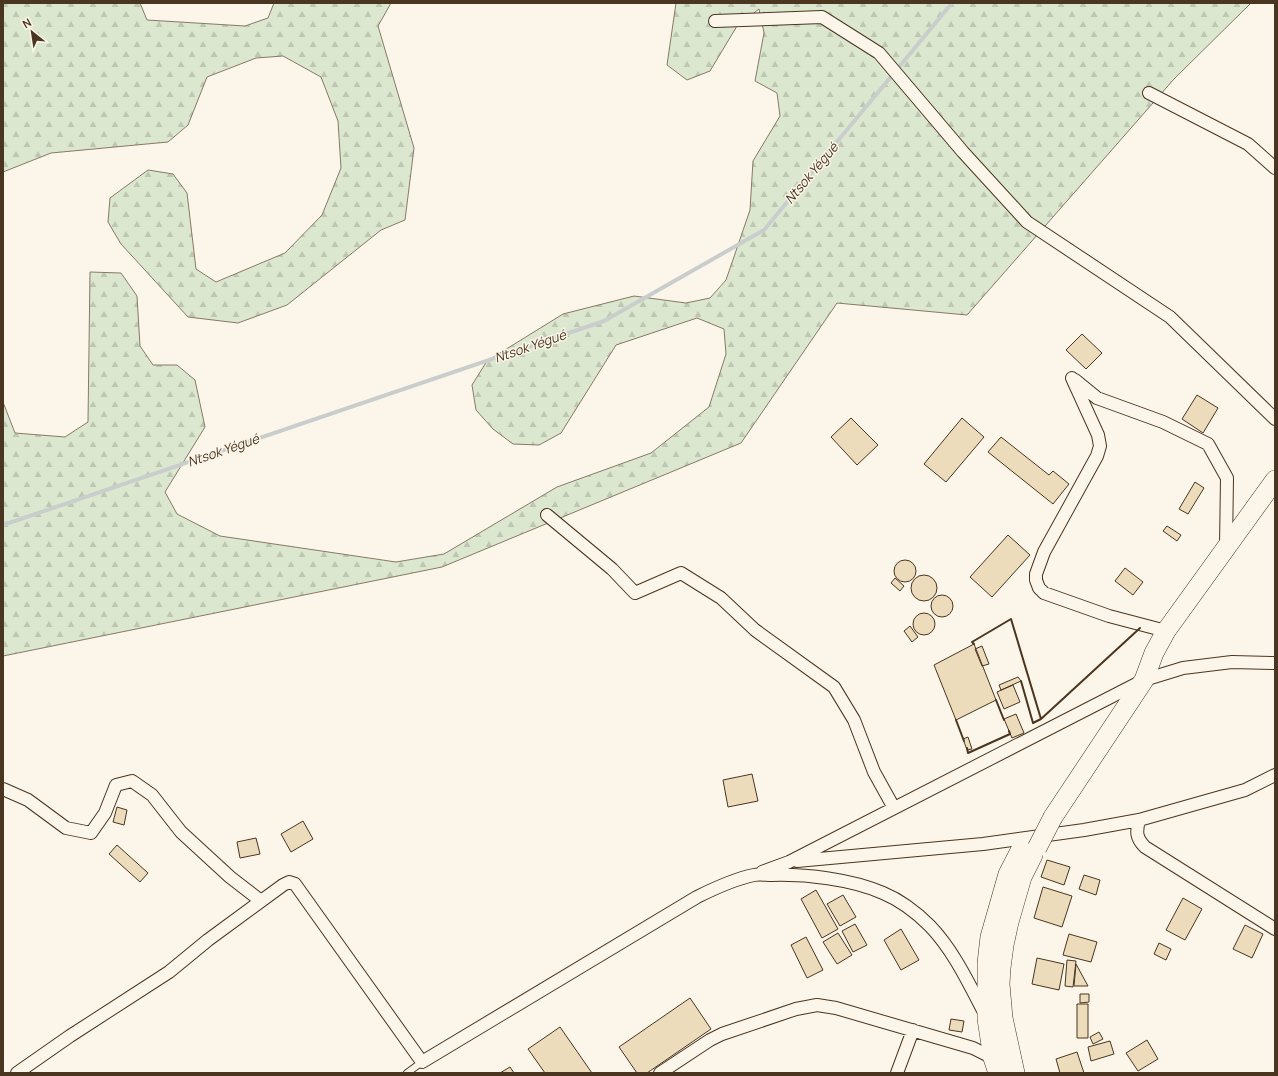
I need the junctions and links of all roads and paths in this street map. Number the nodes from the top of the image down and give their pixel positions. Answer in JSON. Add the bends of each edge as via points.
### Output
{"nodes":[{"id":1,"x":715,"y":21,"type":"dead end"},
{"id":2,"x":1148,"y":92,"type":"dead end"},
{"id":3,"x":1275,"y":168,"type":"edge"},
{"id":4,"x":1275,"y":419,"type":"edge"},
{"id":5,"x":1275,"y":480,"type":"edge"},
{"id":6,"x":547,"y":515,"type":"dead end"},
{"id":7,"x":1226,"y":547,"type":"junction"},
{"id":8,"x":1166,"y":631,"type":"junction"},
{"id":9,"x":1154,"y":653,"type":"junction"},
{"id":10,"x":1275,"y":664,"type":"edge"},
{"id":11,"x":1144,"y":680,"type":"junction"},
{"id":12,"x":1122,"y":692,"type":"junction"},
{"id":13,"x":1275,"y":775,"type":"edge"},
{"id":14,"x":3,"y":789,"type":"edge"},
{"id":15,"x":894,"y":808,"type":"junction"},
{"id":16,"x":1045,"y":819,"type":"junction"},
{"id":17,"x":1139,"y":820,"type":"junction"},
{"id":18,"x":1030,"y":846,"type":"junction"},
{"id":19,"x":789,"y":862,"type":"junction"},
{"id":20,"x":755,"y":875,"type":"junction"},
{"id":21,"x":261,"y":901,"type":"junction"},
{"id":22,"x":1275,"y":929,"type":"edge"},
{"id":23,"x":987,"y":1019,"type":"junction"},
{"id":24,"x":913,"y":1030,"type":"junction"},
{"id":25,"x":422,"y":1062,"type":"junction"},
{"id":26,"x":995,"y":1066,"type":"edge"},
{"id":27,"x":17,"y":1073,"type":"edge"},
{"id":28,"x":407,"y":1073,"type":"edge"},
{"id":29,"x":660,"y":1073,"type":"edge"},
{"id":30,"x":897,"y":1073,"type":"edge"},
{"id":31,"x":1015,"y":1073,"type":"edge"}],
"edges":[{"from":1,"to":4,"type":"street","via":[[822,17],[879,53],[962,152],[1027,222],[1170,316]]},
{"from":2,"to":3,"type":"street","via":[[1248,144]]},
{"from":5,"to":7,"type":"main road"},
{"from":6,"to":15,"type":"street","via":[[612,569],[635,593],[681,573],[721,598],[755,630],[834,687],[854,720],[874,772]]},
{"from":7,"to":8,"type":"main road"},
{"from":7,"to":8,"type":"street","via":[[1227,478],[1208,444],[1163,422],[1097,398],[1072,378],[1095,427],[1100,446],[1098,456],[1044,552],[1036,574],[1039,588],[1044,593],[1085,608]]},
{"from":8,"to":9,"type":"main road"},
{"from":9,"to":11,"type":"main road"},
{"from":9,"to":12,"type":"main road"},
{"from":10,"to":11,"type":"street","via":[[1232,662],[1204,665],[1183,668]]},
{"from":11,"to":12,"type":"street"},
{"from":11,"to":16,"type":"main road"},
{"from":12,"to":15,"type":"street"},
{"from":12,"to":16,"type":"main road"},
{"from":13,"to":17,"type":"street","via":[[1245,790]]},
{"from":14,"to":21,"type":"street","via":[[28,800],[66,828],[91,833],[105,813],[116,785],[132,781],[152,795],[181,832],[230,877]]},
{"from":15,"to":19,"type":"street"},
{"from":16,"to":18,"type":"main road"},
{"from":17,"to":19,"type":"street","via":[[983,844]]},
{"from":17,"to":22,"type":"street","via":[[1136,832],[1139,841],[1145,847]]},
{"from":18,"to":23,"type":"main road","via":[[1008,874],[990,937],[987,963]]},
{"from":18,"to":31,"type":"main road","via":[[1009,922],[1001,968],[1003,1018]]},
{"from":19,"to":20,"type":"street"},
{"from":20,"to":23,"type":"street","via":[[792,874],[859,885],[883,893],[909,908],[930,926],[947,948],[966,976]]},
{"from":20,"to":25,"type":"street","via":[[725,883],[697,897]]},
{"from":21,"to":25,"type":"street","via":[[282,885],[289,882],[295,884]]},
{"from":21,"to":27,"type":"street","via":[[169,972]]},
{"from":23,"to":26,"type":"main road"},
{"from":24,"to":26,"type":"street","via":[[973,1048]]},
{"from":24,"to":29,"type":"street","via":[[817,1005],[796,1009],[716,1037]]},
{"from":24,"to":30,"type":"street"},
{"from":25,"to":28,"type":"lane"}]}
